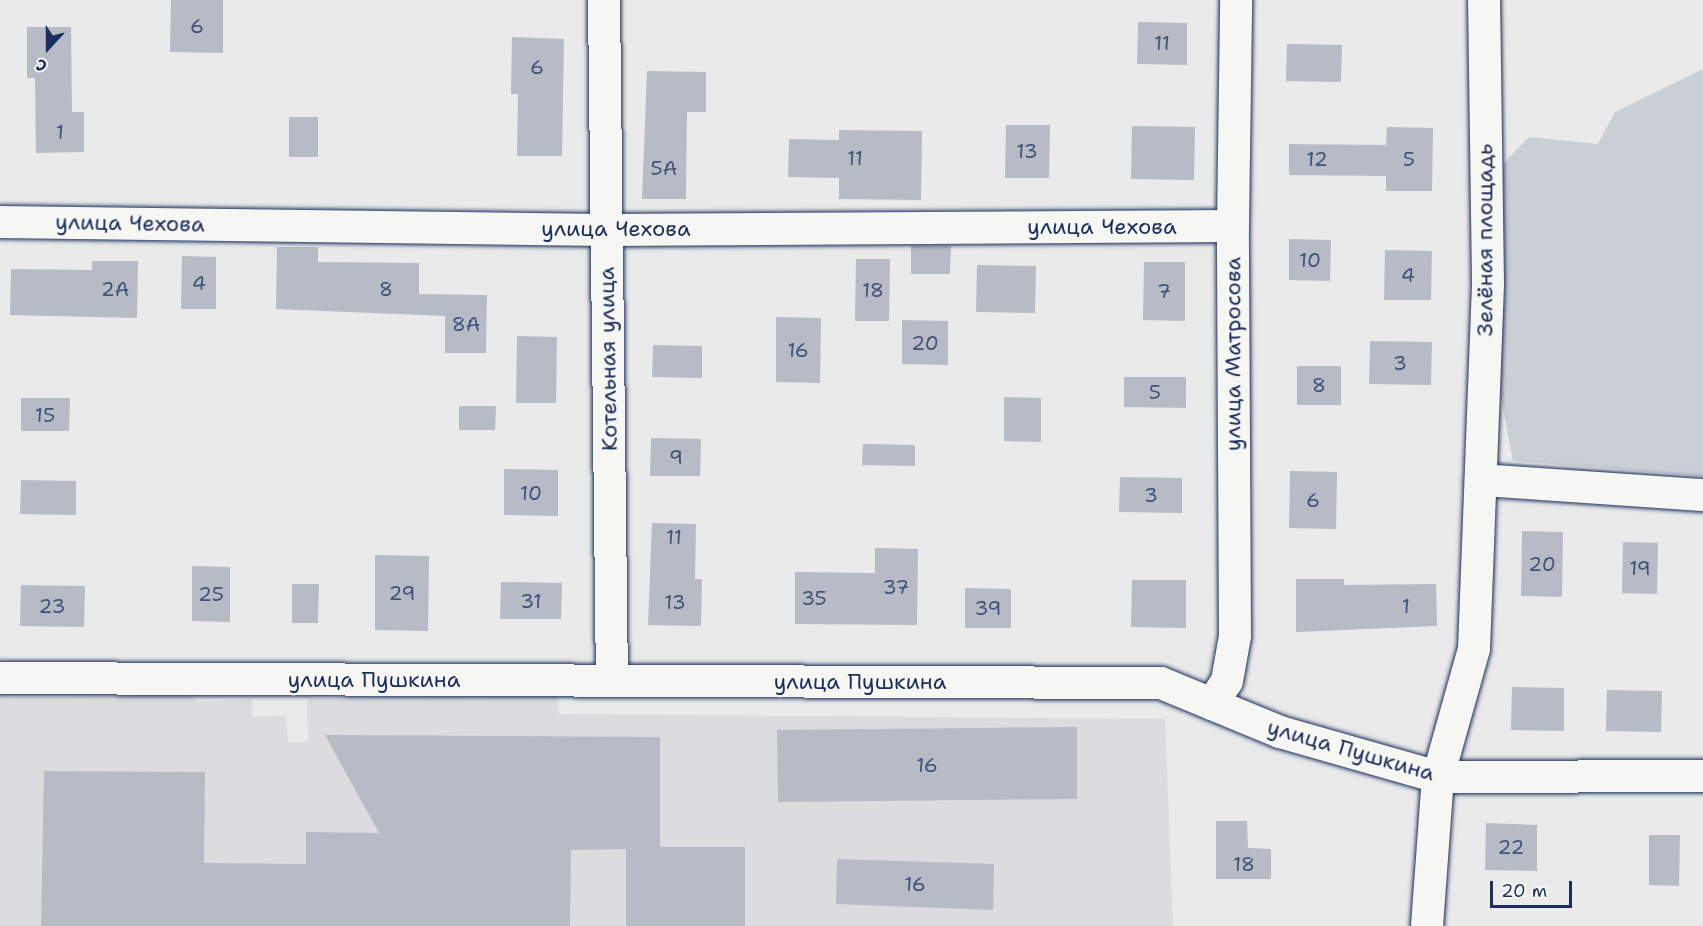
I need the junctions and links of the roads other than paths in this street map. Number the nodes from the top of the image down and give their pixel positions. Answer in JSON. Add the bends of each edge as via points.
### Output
{"nodes":[{"id":1,"x":604,"y":0,"type":"edge"},
{"id":2,"x":1236,"y":0,"type":"edge"},
{"id":3,"x":1484,"y":0,"type":"edge"},
{"id":4,"x":0,"y":222,"type":"edge"},
{"id":5,"x":1233,"y":226,"type":"junction"},
{"id":6,"x":606,"y":230,"type":"junction"},
{"id":7,"x":1480,"y":480,"type":"junction"},
{"id":8,"x":1703,"y":495,"type":"edge"},
{"id":9,"x":0,"y":678,"type":"edge"},
{"id":10,"x":612,"y":681,"type":"junction"},
{"id":11,"x":1212,"y":704,"type":"junction"},
{"id":12,"x":1703,"y":776,"type":"edge"},
{"id":13,"x":1438,"y":777,"type":"junction"},
{"id":14,"x":1427,"y":926,"type":"edge"}],
"edges":[{"from":1,"to":6,"type":"street","name":"Котельная улица"},
{"from":2,"to":5,"type":"street","name":"улица Матросова"},
{"from":3,"to":7,"type":"street","name":"Зелёная площадь","via":[[1488,283]]},
{"from":4,"to":6,"type":"street","name":"улица Чехова"},
{"from":5,"to":6,"type":"street","name":"улица Чехова"},
{"from":5,"to":11,"type":"street","name":"улица Матросова","via":[[1235,636],[1227,681]]},
{"from":6,"to":10,"type":"street","name":"Котельная улица"},
{"from":7,"to":8,"type":"street"},
{"from":7,"to":13,"type":"street","name":"Зелёная площадь","via":[[1474,649]]},
{"from":9,"to":10,"type":"street","name":"улица Пушкина"},
{"from":10,"to":11,"type":"street","name":"улица Пушкина","via":[[1161,683]]},
{"from":11,"to":13,"type":"street","name":"улица Пушкина","via":[[1280,732]]},
{"from":12,"to":13,"type":"street","name":"улица Пушкина"},
{"from":13,"to":14,"type":"street","name":"Зелёная площадь"}]}
